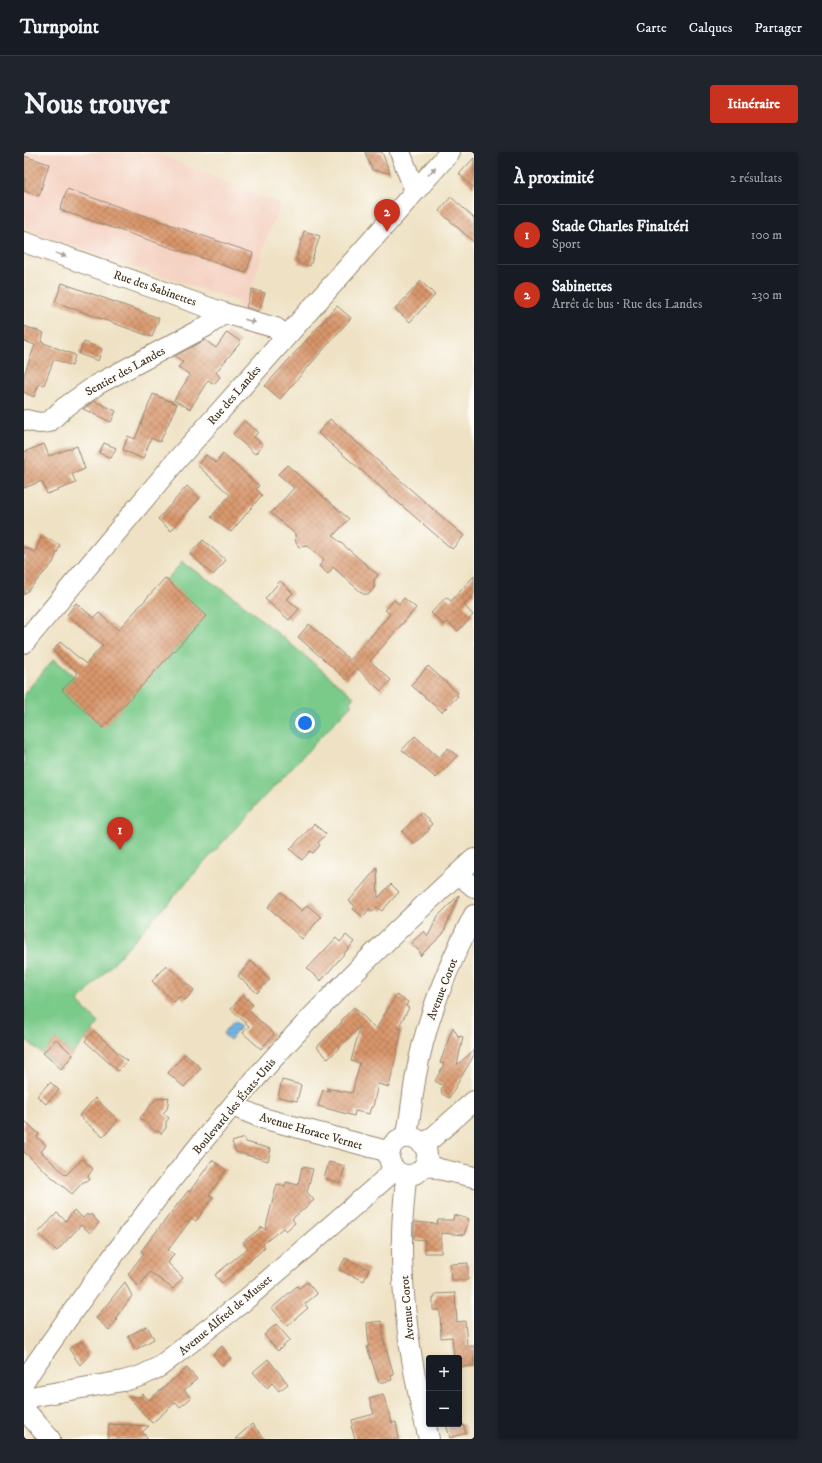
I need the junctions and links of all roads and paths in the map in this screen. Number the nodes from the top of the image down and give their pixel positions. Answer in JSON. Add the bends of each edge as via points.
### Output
{"nodes":[{"id":1,"x":400,"y":152,"type":"edge"},
{"id":2,"x":450,"y":152,"type":"edge"},
{"id":3,"x":415,"y":191,"type":"junction"},
{"id":4,"x":24,"y":242,"type":"edge"},
{"id":5,"x":224,"y":313,"type":"junction"},
{"id":6,"x":285,"y":336,"type":"junction"},
{"id":7,"x":26,"y":420,"type":"dead end"},
{"id":8,"x":24,"y":643,"type":"edge"},
{"id":9,"x":474,"y":859,"type":"edge"},
{"id":10,"x":458,"y":874,"type":"junction"},
{"id":11,"x":474,"y":887,"type":"edge"},
{"id":12,"x":474,"y":915,"type":"edge"},
{"id":13,"x":474,"y":1100,"type":"edge"},
{"id":14,"x":233,"y":1106,"type":"junction"},
{"id":15,"x":414,"y":1141,"type":"junction"},
{"id":16,"x":426,"y":1163,"type":"junction"},
{"id":17,"x":397,"y":1165,"type":"junction"},
{"id":18,"x":474,"y":1177,"type":"edge"},
{"id":19,"x":24,"y":1381,"type":"edge"},
{"id":20,"x":24,"y":1398,"type":"edge"},
{"id":21,"x":24,"y":1409,"type":"edge"},
{"id":22,"x":50,"y":1439,"type":"edge"},
{"id":23,"x":430,"y":1439,"type":"edge"}],
"edges":[{"from":1,"to":3,"type":"street"},
{"from":3,"to":2,"type":"street","name":"Rue des Landes","one_way":true},
{"from":3,"to":6,"type":"street","name":"Rue des Landes"},
{"from":4,"to":5,"type":"street","name":"Rue des Sabinettes","one_way":true},
{"from":5,"to":6,"type":"street","name":"Rue des Sabinettes","one_way":true,"via":[[276,328]]},
{"from":5,"to":7,"type":"street","name":"Sentier des Landes","via":[[207,326],[98,384],[49,422]]},
{"from":6,"to":8,"type":"street","name":"Rue des Landes","via":[[125,520]]},
{"from":9,"to":10,"type":"street","name":"Boulevard des États-Unis"},
{"from":10,"to":11,"type":"street"},
{"from":10,"to":14,"type":"street","name":"Boulevard des États-Unis","via":[[406,921],[331,997]]},
{"from":12,"to":15,"type":"street","name":"Avenue Corot","via":[[436,998],[416,1075],[409,1125]]},
{"from":13,"to":15,"type":"street","via":[[431,1139]]},
{"from":14,"to":17,"type":"street","name":"Avenue Horace Vernet"},
{"from":14,"to":19,"type":"street","name":"Boulevard des États-Unis","via":[[155,1201]]},
{"from":15,"to":16,"type":"street","via":[[427,1153]]},
{"from":15,"to":17,"type":"street","via":[[395,1142]]},
{"from":16,"to":17,"type":"street","via":[[418,1172]]},
{"from":16,"to":18,"type":"street","via":[[439,1169]]},
{"from":17,"to":20,"type":"street","name":"Avenue Alfred de Musset","via":[[380,1183],[244,1301],[159,1368],[123,1381]]},
{"from":17,"to":23,"type":"street","name":"Avenue Corot","via":[[405,1300],[413,1367]]},
{"from":21,"to":22,"type":"street"}]}
